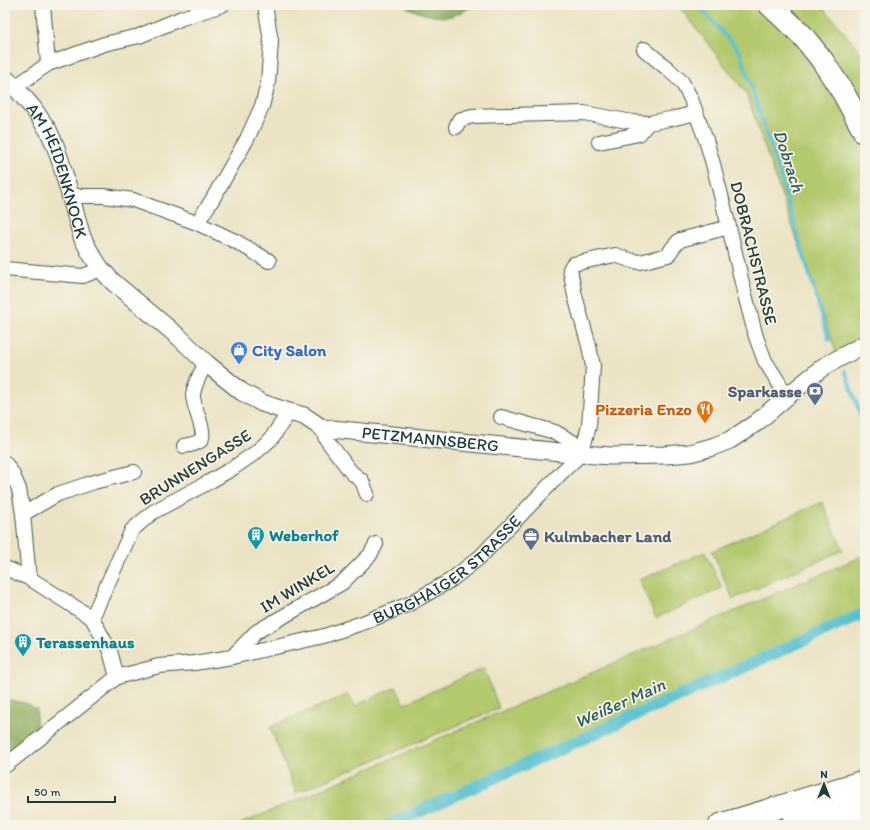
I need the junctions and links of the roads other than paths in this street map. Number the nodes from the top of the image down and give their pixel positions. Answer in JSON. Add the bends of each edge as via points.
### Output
{"nodes":[{"id":1,"x":43,"y":5,"type":"edge"},
{"id":2,"x":222,"y":5,"type":"edge"},
{"id":3,"x":265,"y":5,"type":"edge"},
{"id":4,"x":770,"y":5,"type":"edge"},
{"id":5,"x":644,"y":49,"type":"dead end"},
{"id":6,"x":48,"y":64,"type":"junction"},
{"id":7,"x":10,"y":83,"type":"edge"},
{"id":8,"x":696,"y":113,"type":"junction"},
{"id":9,"x":648,"y":123,"type":"junction"},
{"id":10,"x":456,"y":127,"type":"dead end"},
{"id":11,"x":865,"y":133,"type":"edge"},
{"id":12,"x":599,"y":142,"type":"dead end"},
{"id":13,"x":70,"y":196,"type":"junction"},
{"id":14,"x":197,"y":223,"type":"junction"},
{"id":15,"x":729,"y":227,"type":"junction"},
{"id":16,"x":269,"y":261,"type":"dead end"},
{"id":17,"x":5,"y":269,"type":"edge"},
{"id":18,"x":102,"y":269,"type":"junction"},
{"id":19,"x":865,"y":344,"type":"edge"},
{"id":20,"x":206,"y":363,"type":"junction"},
{"id":21,"x":784,"y":399,"type":"junction"},
{"id":22,"x":288,"y":412,"type":"junction"},
{"id":23,"x":501,"y":417,"type":"dead end"},
{"id":24,"x":322,"y":428,"type":"junction"},
{"id":25,"x":184,"y":446,"type":"dead end"},
{"id":26,"x":581,"y":454,"type":"junction"},
{"id":27,"x":5,"y":463,"type":"edge"},
{"id":28,"x":134,"y":472,"type":"dead end"},
{"id":29,"x":367,"y":494,"type":"dead end"},
{"id":30,"x":23,"y":514,"type":"junction"},
{"id":31,"x":376,"y":544,"type":"dead end"},
{"id":32,"x":5,"y":568,"type":"edge"},
{"id":33,"x":29,"y":578,"type":"junction"},
{"id":34,"x":92,"y":618,"type":"junction"},
{"id":35,"x":232,"y":657,"type":"junction"},
{"id":36,"x":117,"y":677,"type":"junction"},
{"id":37,"x":5,"y":766,"type":"edge"},
{"id":38,"x":865,"y":781,"type":"edge"},
{"id":39,"x":865,"y":803,"type":"edge"},
{"id":40,"x":865,"y":814,"type":"edge"},
{"id":41,"x":720,"y":825,"type":"edge"},
{"id":42,"x":792,"y":825,"type":"edge"},
{"id":43,"x":857,"y":825,"type":"edge"}],
"edges":[{"from":1,"to":6,"type":"street"},
{"from":2,"to":6,"type":"street","via":[[138,36],[104,44]]},
{"from":3,"to":14,"type":"street","via":[[271,41],[268,83],[262,106],[247,138]]},
{"from":4,"to":11,"type":"main road","via":[[802,35],[822,60]]},
{"from":5,"to":8,"type":"street","name":"DOBRACHSTRASSE","via":[[682,82]]},
{"from":6,"to":7,"type":"street"},
{"from":7,"to":13,"type":"street","name":"AM HEIDENKNOCK","via":[[33,108],[48,130]]},
{"from":8,"to":9,"type":"street"},
{"from":8,"to":15,"type":"street","name":"DOBRACHSTRASSE","via":[[706,140]]},
{"from":9,"to":10,"type":"street","via":[[584,113],[561,113],[472,116],[459,120]]},
{"from":9,"to":12,"type":"street","via":[[639,134]]},
{"from":13,"to":14,"type":"street","via":[[104,196],[133,200]]},
{"from":13,"to":18,"type":"street","name":"AM HEIDENKNOCK","via":[[82,237]]},
{"from":14,"to":16,"type":"street"},
{"from":15,"to":21,"type":"street","name":"DOBRACHSTRASSE","via":[[756,337],[765,361],[779,383]]},
{"from":15,"to":26,"type":"street","via":[[680,240],[668,255],[640,262],[615,255],[572,264],[570,269],[575,296],[593,366],[589,426]]},
{"from":17,"to":18,"type":"street","via":[[83,276]]},
{"from":18,"to":20,"type":"street","name":"PETZMANNSBERG","via":[[113,282]]},
{"from":19,"to":21,"type":"street","via":[[823,367]]},
{"from":20,"to":22,"type":"street","name":"PETZMANNSBERG","via":[[242,392],[262,403]]},
{"from":20,"to":25,"type":"street","via":[[198,377],[193,395],[201,423],[202,440]]},
{"from":21,"to":26,"type":"street","via":[[756,423],[730,440],[690,453],[611,456]]},
{"from":22,"to":24,"type":"street","name":"PETZMANNSBERG","via":[[304,416]]},
{"from":22,"to":34,"type":"street","name":"BRUNNENGASSE","via":[[271,439],[255,452],[210,482],[153,512],[132,530]]},
{"from":23,"to":26,"type":"street","name":"PETZMANNSBERG","via":[[555,432],[573,442]]},
{"from":24,"to":26,"type":"street","name":"PETZMANNSBERG"},
{"from":24,"to":29,"type":"street","via":[[326,439],[351,472],[362,482]]},
{"from":26,"to":35,"type":"street","name":"BURGHAIGER STRASSE","via":[[480,557],[446,584],[409,604],[366,622],[324,636]]},
{"from":27,"to":30,"type":"street","via":[[19,489]]},
{"from":28,"to":30,"type":"street","via":[[58,494]]},
{"from":30,"to":33,"type":"street"},
{"from":31,"to":35,"type":"street","name":"IM WINKEL","via":[[370,555],[342,583],[256,632]]},
{"from":32,"to":33,"type":"street"},
{"from":33,"to":34,"type":"street"},
{"from":34,"to":36,"type":"street","via":[[110,651]]},
{"from":35,"to":36,"type":"street","name":"BURGHAIGER STRASSE","via":[[159,666]]},
{"from":36,"to":37,"type":"street","name":"BURGHAIGER STRASSE"},
{"from":38,"to":41,"type":"main road"},
{"from":39,"to":42,"type":"main road"},
{"from":40,"to":43,"type":"main road"}]}
